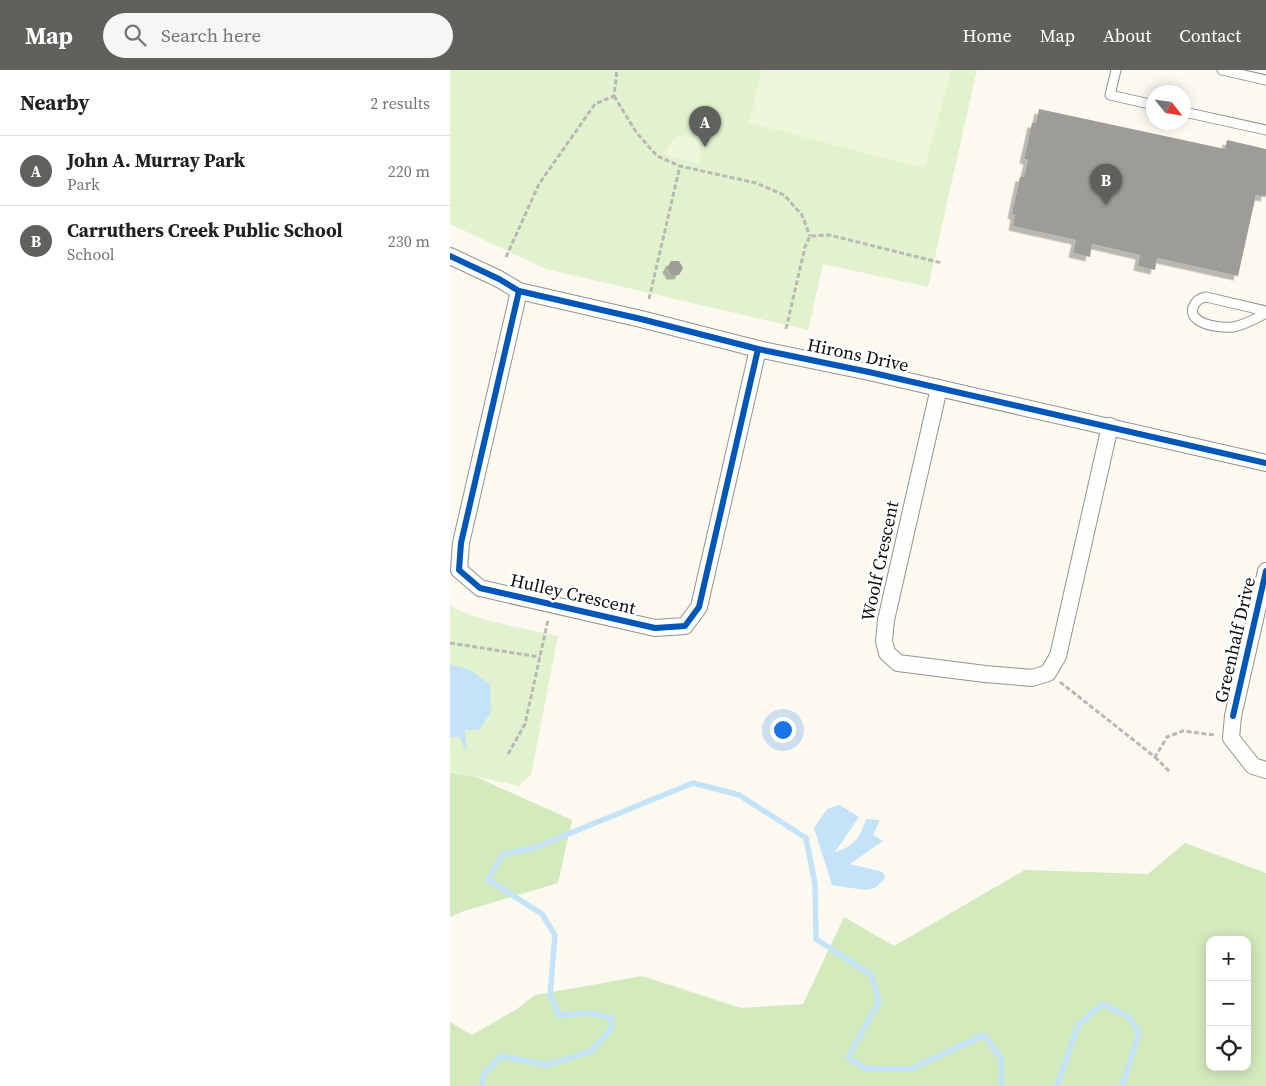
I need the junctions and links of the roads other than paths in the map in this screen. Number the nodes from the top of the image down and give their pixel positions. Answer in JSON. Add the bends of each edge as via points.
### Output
{"nodes":[{"id":1,"x":1116,"y":70,"type":"edge"},
{"id":2,"x":1222,"y":70,"type":"edge"},
{"id":3,"x":1266,"y":80,"type":"edge"},
{"id":4,"x":1146,"y":103,"type":"edge"},
{"id":5,"x":1191,"y":114,"type":"edge"},
{"id":6,"x":1266,"y":130,"type":"edge"},
{"id":7,"x":450,"y":256,"type":"edge"},
{"id":8,"x":519,"y":291,"type":"junction"},
{"id":9,"x":1266,"y":312,"type":"edge"},
{"id":10,"x":758,"y":349,"type":"junction"},
{"id":11,"x":940,"y":388,"type":"junction"},
{"id":12,"x":1110,"y":426,"type":"junction"},
{"id":13,"x":1266,"y":463,"type":"edge"},
{"id":14,"x":1266,"y":571,"type":"edge"},
{"id":15,"x":1266,"y":770,"type":"edge"}],
"edges":[{"from":1,"to":4,"type":"lane","via":[[1110,95]]},
{"from":2,"to":3,"type":"lane"},
{"from":5,"to":6,"type":"lane"},
{"from":7,"to":8,"type":"street","name":"Hirons Drive"},
{"from":8,"to":10,"type":"street","name":"Hirons Drive"},
{"from":8,"to":10,"type":"street","name":"Hulley Crescent","via":[[461,543],[460,570],[480,588],[655,628],[685,626],[699,607]]},
{"from":9,"to":9,"type":"lane","via":[[1206,298],[1198,300],[1193,311],[1199,321],[1224,327],[1245,324]]},
{"from":10,"to":11,"type":"street","name":"Hirons Drive"},
{"from":11,"to":12,"type":"street","name":"Hirons Drive"},
{"from":11,"to":12,"type":"street","name":"Woolf Crescent","via":[[886,620],[884,641],[887,653],[898,663],[1032,678],[1048,673],[1058,656]]},
{"from":12,"to":13,"type":"street","name":"Hirons Drive"},
{"from":14,"to":15,"type":"street","name":"Greenhalf Drive","via":[[1233,716],[1232,738],[1252,766]]}]}
